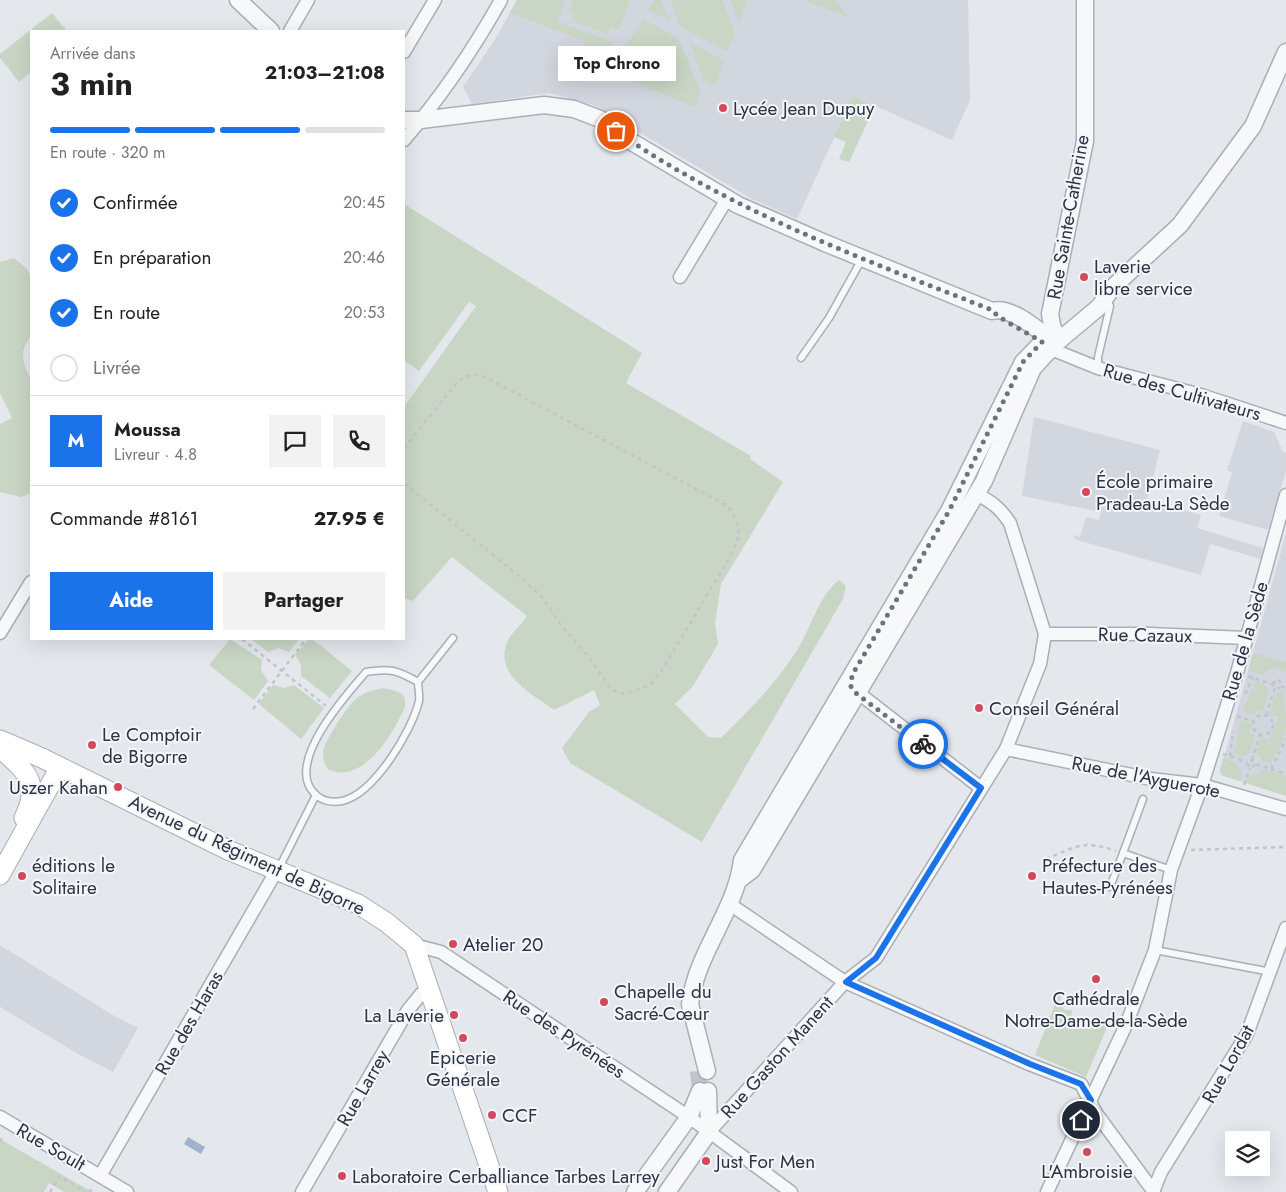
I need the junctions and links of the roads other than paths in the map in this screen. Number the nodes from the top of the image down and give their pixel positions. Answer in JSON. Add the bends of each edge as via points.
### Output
{"nodes":[{"id":1,"x":238,"y":0,"type":"edge"},
{"id":2,"x":308,"y":0,"type":"edge"},
{"id":3,"x":435,"y":0,"type":"edge"},
{"id":4,"x":501,"y":0,"type":"edge"},
{"id":5,"x":1085,"y":0,"type":"edge"},
{"id":6,"x":270,"y":30,"type":"edge"},
{"id":7,"x":291,"y":30,"type":"edge"},
{"id":8,"x":405,"y":50,"type":"edge"},
{"id":9,"x":1286,"y":52,"type":"edge"},
{"id":10,"x":405,"y":120,"type":"edge"},
{"id":11,"x":421,"y":120,"type":"junction"},
{"id":12,"x":405,"y":139,"type":"edge"},
{"id":13,"x":728,"y":199,"type":"junction"},
{"id":14,"x":862,"y":258,"type":"junction"},
{"id":15,"x":680,"y":278,"type":"dead end"},
{"id":16,"x":1109,"y":294,"type":"junction"},
{"id":17,"x":1050,"y":341,"type":"junction"},
{"id":18,"x":801,"y":358,"type":"dead end"},
{"id":19,"x":1098,"y":368,"type":"junction"},
{"id":20,"x":1286,"y":423,"type":"edge"},
{"id":21,"x":976,"y":494,"type":"junction"},
{"id":22,"x":1286,"y":495,"type":"edge"},
{"id":23,"x":30,"y":584,"type":"edge"},
{"id":24,"x":0,"y":632,"type":"edge"},
{"id":25,"x":1045,"y":634,"type":"junction"},
{"id":26,"x":454,"y":638,"type":"dead end"},
{"id":27,"x":1246,"y":638,"type":"junction"},
{"id":28,"x":852,"y":675,"type":"junction"},
{"id":29,"x":418,"y":682,"type":"junction"},
{"id":30,"x":857,"y":694,"type":"junction"},
{"id":31,"x":0,"y":740,"type":"edge"},
{"id":32,"x":0,"y":748,"type":"edge"},
{"id":33,"x":1006,"y":748,"type":"junction"},
{"id":34,"x":60,"y":767,"type":"junction"},
{"id":35,"x":1202,"y":786,"type":"junction"},
{"id":36,"x":981,"y":788,"type":"junction"},
{"id":37,"x":316,"y":795,"type":"junction"},
{"id":38,"x":1143,"y":799,"type":"dead end"},
{"id":39,"x":1286,"y":808,"type":"edge"},
{"id":40,"x":15,"y":850,"type":"junction"},
{"id":41,"x":1123,"y":853,"type":"junction"},
{"id":42,"x":277,"y":870,"type":"junction"},
{"id":43,"x":1171,"y":870,"type":"junction"},
{"id":44,"x":0,"y":875,"type":"edge"},
{"id":45,"x":740,"y":880,"type":"junction"},
{"id":46,"x":1110,"y":887,"type":"dead end"},
{"id":47,"x":728,"y":903,"type":"junction"},
{"id":48,"x":1286,"y":928,"type":"edge"},
{"id":49,"x":414,"y":946,"type":"junction"},
{"id":50,"x":1155,"y":950,"type":"junction"},
{"id":51,"x":1281,"y":958,"type":"edge"},
{"id":52,"x":1271,"y":972,"type":"junction"},
{"id":53,"x":846,"y":982,"type":"junction"},
{"id":54,"x":429,"y":990,"type":"junction"},
{"id":55,"x":702,"y":1071,"type":"tunnel mouth"},
{"id":56,"x":1091,"y":1100,"type":"junction"},
{"id":57,"x":0,"y":1117,"type":"edge"},
{"id":58,"x":689,"y":1117,"type":"junction"},
{"id":59,"x":709,"y":1132,"type":"junction"},
{"id":60,"x":100,"y":1176,"type":"junction"},
{"id":61,"x":127,"y":1192,"type":"edge"},
{"id":62,"x":302,"y":1192,"type":"edge"},
{"id":63,"x":498,"y":1192,"type":"edge"},
{"id":64,"x":635,"y":1192,"type":"edge"},
{"id":65,"x":666,"y":1192,"type":"edge"},
{"id":66,"x":791,"y":1192,"type":"edge"},
{"id":67,"x":1047,"y":1192,"type":"edge"},
{"id":68,"x":1153,"y":1192,"type":"edge"}],
"edges":[{"from":1,"to":6,"type":"street"},
{"from":2,"to":7,"type":"street"},
{"from":3,"to":8,"type":"street"},
{"from":4,"to":11,"type":"street","via":[[478,40]]},
{"from":5,"to":17,"type":"street","name":"Rue Sainte-Catherine","via":[[1085,141],[1050,314]]},
{"from":9,"to":16,"type":"street","via":[[1245,138],[1180,225]]},
{"from":10,"to":11,"type":"street"},
{"from":11,"to":12,"type":"street"},
{"from":11,"to":13,"type":"street","via":[[544,105],[574,109],[600,119],[632,142]]},
{"from":13,"to":14,"type":"street"},
{"from":13,"to":15,"type":"street"},
{"from":14,"to":17,"type":"street","via":[[992,310],[1000,309],[1012,314],[1038,328]]},
{"from":14,"to":18,"type":"lane","via":[[829,318]]},
{"from":16,"to":17,"type":"street","via":[[1089,301]]},
{"from":16,"to":19,"type":"lane","via":[[1110,306]]},
{"from":17,"to":19,"type":"street","name":"Rue des Cultivateurs"},
{"from":17,"to":21,"type":"street","via":[[1033,368]]},
{"from":17,"to":28,"type":"street","via":[[1023,362],[949,511]]},
{"from":19,"to":20,"type":"street","name":"Rue des Cultivateurs","via":[[1201,395]]},
{"from":21,"to":25,"type":"street","name":"Rue Gaston Manent","via":[[991,501],[1010,523]]},
{"from":21,"to":30,"type":"street"},
{"from":22,"to":27,"type":"street","name":"Rue de la Sède"},
{"from":23,"to":24,"type":"street"},
{"from":25,"to":27,"type":"street","name":"Rue Cazaux"},
{"from":25,"to":33,"type":"street","name":"Rue Gaston Manent","via":[[1036,676]]},
{"from":26,"to":29,"type":"lane"},
{"from":27,"to":35,"type":"street","name":"Rue de la Sède"},
{"from":28,"to":30,"type":"street","via":[[851,687]]},
{"from":28,"to":45,"type":"street","via":[[742,860]]},
{"from":29,"to":37,"type":"lane","via":[[419,698],[415,713],[400,744],[372,783],[343,801],[328,802]]},
{"from":29,"to":37,"type":"lane","via":[[401,672],[387,669],[366,672],[333,712],[309,752],[307,785]]},
{"from":30,"to":36,"type":"street"},
{"from":30,"to":45,"type":"street","via":[[752,870]]},
{"from":31,"to":34,"type":"main road","name":"Avenue du Régiment de Bigorre"},
{"from":32,"to":40,"type":"main road","via":[[24,768],[31,786],[27,811],[14,837]]},
{"from":33,"to":35,"type":"street","name":"Rue de l'Ayguerote","via":[[1151,779]]},
{"from":33,"to":36,"type":"street","name":"Rue Gaston Manent"},
{"from":34,"to":40,"type":"main road"},
{"from":34,"to":42,"type":"main road","name":"Avenue du Régiment de Bigorre","via":[[228,850]]},
{"from":35,"to":39,"type":"street","name":"Rue de l'Ayguerote"},
{"from":35,"to":43,"type":"street","name":"Rue de la Sède"},
{"from":36,"to":53,"type":"street","name":"Rue Gaston Manent","via":[[876,958]]},
{"from":37,"to":42,"type":"lane"},
{"from":38,"to":41,"type":"lane"},
{"from":40,"to":44,"type":"main road"},
{"from":41,"to":43,"type":"lane"},
{"from":41,"to":46,"type":"lane"},
{"from":42,"to":49,"type":"main road","name":"Avenue du Régiment de Bigorre","via":[[358,904]]},
{"from":42,"to":60,"type":"street","name":"Rue des Haras"},
{"from":43,"to":50,"type":"street","name":"Rue de la Sède"},
{"from":45,"to":47,"type":"street"},
{"from":47,"to":53,"type":"street"},
{"from":47,"to":55,"type":"street","via":[[692,989],[690,1004],[705,1059]]},
{"from":48,"to":51,"type":"street","name":"Rue Lordat"},
{"from":49,"to":54,"type":"main road"},
{"from":49,"to":58,"type":"street","name":"Rue des Pyrénées","via":[[441,952]]},
{"from":50,"to":52,"type":"lane"},
{"from":50,"to":56,"type":"street","name":"Rue de la Sède","via":[[1126,1026]]},
{"from":51,"to":52,"type":"street","name":"Rue Lordat"},
{"from":52,"to":68,"type":"street","name":"Rue Lordat","via":[[1247,1034],[1161,1172]]},
{"from":53,"to":56,"type":"street","via":[[1081,1084]]},
{"from":53,"to":59,"type":"street","name":"Rue Gaston Manent"},
{"from":54,"to":62,"type":"street","name":"Rue Larrey","via":[[420,994],[408,1010]]},
{"from":54,"to":63,"type":"main road"},
{"from":56,"to":67,"type":"street","name":"Rue de la Sède"},
{"from":56,"to":68,"type":"street","via":[[1096,1113]]},
{"from":57,"to":60,"type":"street","name":"Rue Soult"},
{"from":58,"to":59,"type":"street","name":"Rue des Pyrénées"},
{"from":58,"to":59,"type":"street","via":[[704,1091]]},
{"from":58,"to":64,"type":"street"},
{"from":59,"to":65,"type":"street"},
{"from":59,"to":66,"type":"street","name":"Rue des Pyrénées"},
{"from":60,"to":61,"type":"street","name":"Rue Soult"}]}
